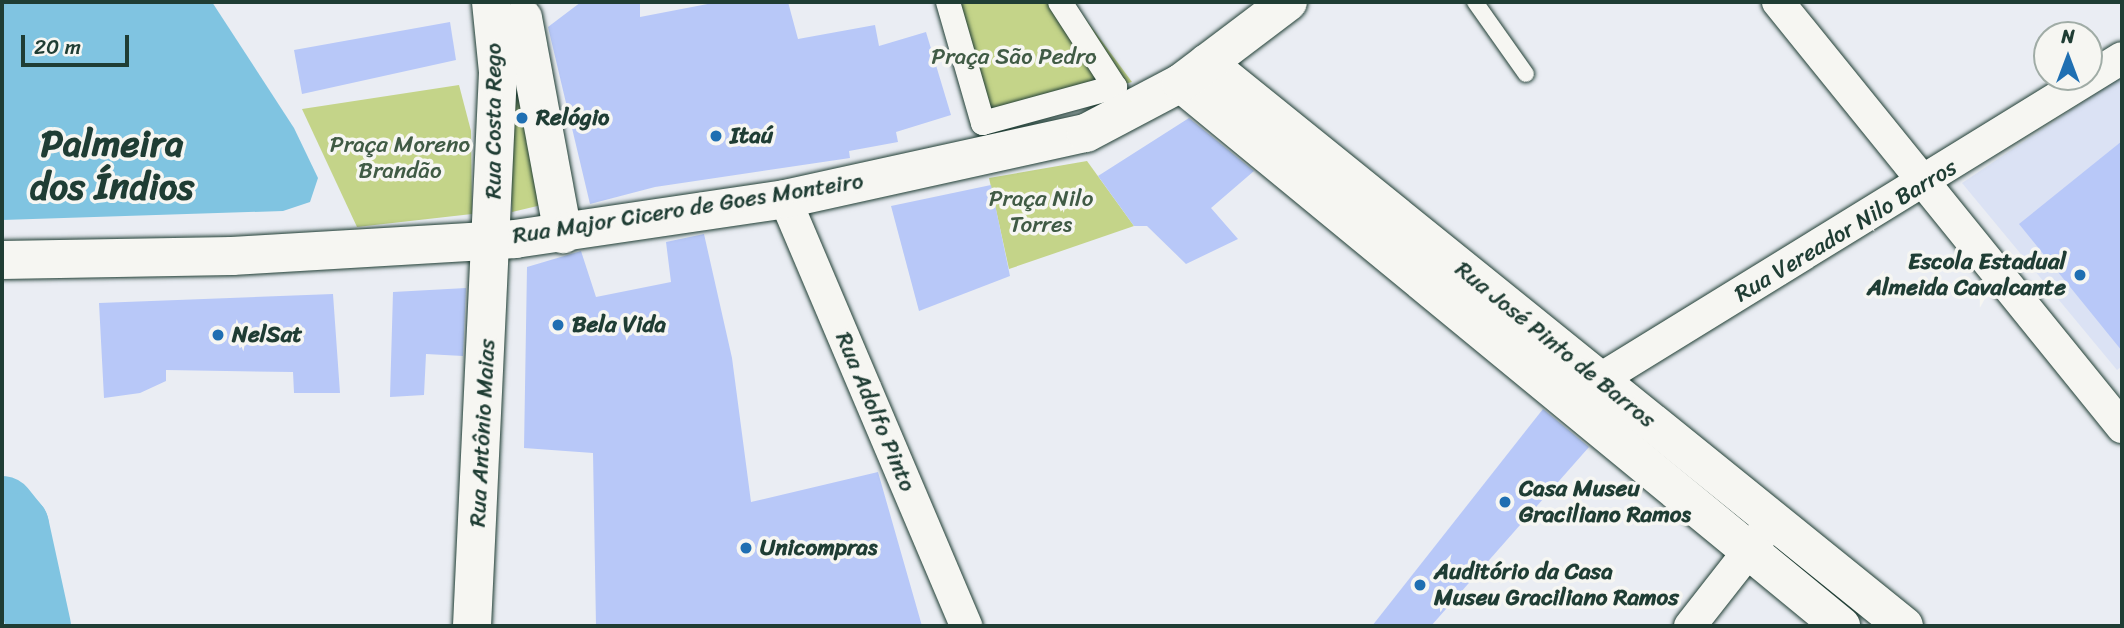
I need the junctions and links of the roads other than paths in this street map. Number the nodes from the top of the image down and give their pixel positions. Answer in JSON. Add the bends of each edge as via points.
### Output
{"nodes":[{"id":1,"x":948,"y":2,"type":"edge"},
{"id":2,"x":1059,"y":2,"type":"edge"},
{"id":3,"x":1289,"y":2,"type":"edge"},
{"id":4,"x":1475,"y":2,"type":"edge"},
{"id":5,"x":1778,"y":2,"type":"edge"},
{"id":6,"x":514,"y":16,"type":"edge"},
{"id":7,"x":2122,"y":58,"type":"edge"},
{"id":8,"x":1194,"y":73,"type":"junction"},
{"id":9,"x":1526,"y":74,"type":"dead end"},
{"id":10,"x":1923,"y":185,"type":"junction"},
{"id":11,"x":785,"y":199,"type":"junction"},
{"id":12,"x":563,"y":234,"type":"junction"},
{"id":13,"x":493,"y":240,"type":"junction"},
{"id":14,"x":2,"y":260,"type":"edge"},
{"id":15,"x":1583,"y":390,"type":"junction"},
{"id":16,"x":2122,"y":427,"type":"edge"},
{"id":17,"x":1774,"y":520,"type":"junction"},
{"id":18,"x":1748,"y":551,"type":"junction"},
{"id":19,"x":472,"y":626,"type":"edge"},
{"id":20,"x":966,"y":626,"type":"edge"},
{"id":21,"x":1690,"y":626,"type":"edge"},
{"id":22,"x":1841,"y":626,"type":"edge"},
{"id":23,"x":1904,"y":626,"type":"edge"}],
"edges":[{"from":1,"to":2,"type":"street","via":[[982,123],[1115,87]]},
{"from":3,"to":8,"type":"street","name":"Rua Major Cicero de Goes Monteiro"},
{"from":4,"to":9,"type":"lane"},
{"from":5,"to":10,"type":"street"},
{"from":6,"to":12,"type":"street"},
{"from":6,"to":13,"type":"street","name":"Rua Costa Rego"},
{"from":7,"to":10,"type":"street","name":"Rua Vereador Nilo Barros"},
{"from":8,"to":11,"type":"street","name":"Rua Major Cicero de Goes Monteiro","via":[[1086,133]]},
{"from":8,"to":15,"type":"street","name":"Rua José Pinto de Barros"},
{"from":10,"to":15,"type":"street","name":"Rua Vereador Nilo Barros"},
{"from":10,"to":16,"type":"street"},
{"from":11,"to":12,"type":"street","name":"Rua Major Cicero de Goes Monteiro"},
{"from":11,"to":20,"type":"street","name":"Rua Adolfo Pinto"},
{"from":12,"to":13,"type":"street","name":"Rua Major Cicero de Goes Monteiro"},
{"from":13,"to":14,"type":"street","name":"Rua Major Cicero de Goes Monteiro","via":[[232,256]]},
{"from":13,"to":19,"type":"street","name":"Rua Antônio Maias"},
{"from":15,"to":17,"type":"street","name":"Rua José Pinto de Barros"},
{"from":15,"to":18,"type":"street","name":"Rua José Pinto de Barros"},
{"from":17,"to":18,"type":"street"},
{"from":17,"to":23,"type":"street","name":"Rua José Pinto de Barros"},
{"from":18,"to":21,"type":"street"},
{"from":18,"to":22,"type":"street","name":"Rua José Pinto de Barros"}]}
